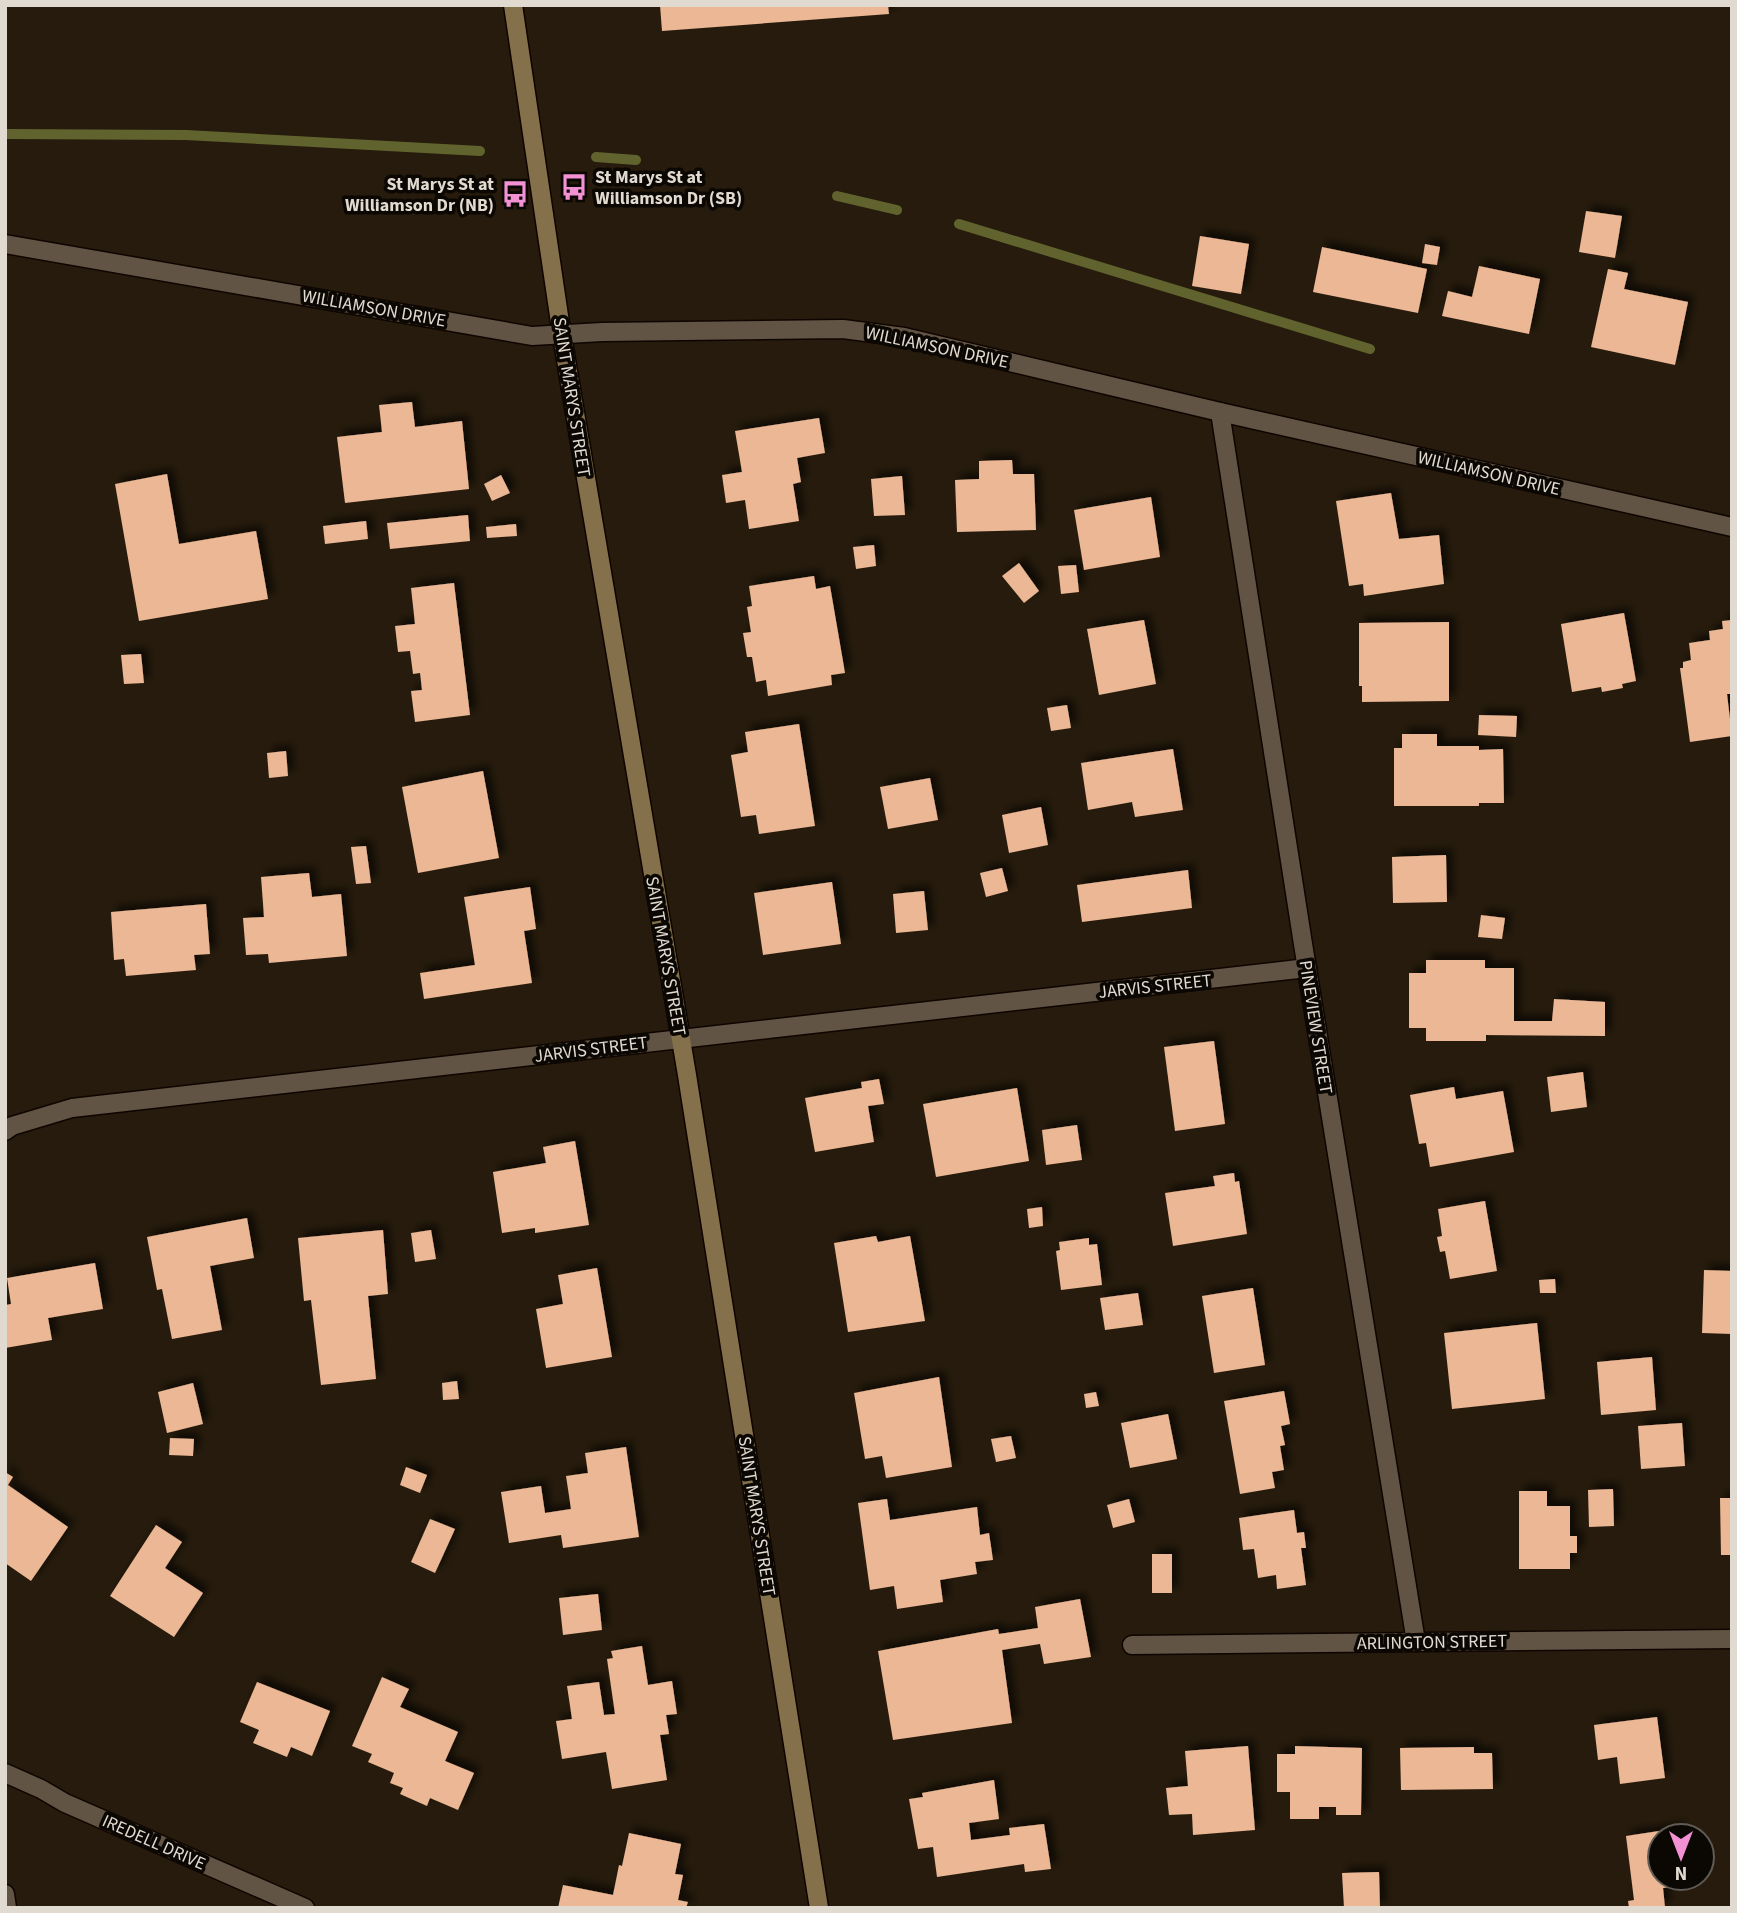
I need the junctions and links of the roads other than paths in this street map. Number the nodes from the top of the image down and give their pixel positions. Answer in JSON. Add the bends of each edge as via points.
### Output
{"nodes":[{"id":1,"x":513,"y":5,"type":"edge"},
{"id":2,"x":5,"y":244,"type":"edge"},
{"id":3,"x":562,"y":335,"type":"junction"},
{"id":4,"x":1220,"y":412,"type":"junction"},
{"id":5,"x":1732,"y":527,"type":"edge"},
{"id":6,"x":1307,"y":968,"type":"junction"},
{"id":7,"x":680,"y":1038,"type":"junction"},
{"id":8,"x":5,"y":1131,"type":"edge"},
{"id":9,"x":1732,"y":1639,"type":"edge"},
{"id":10,"x":1416,"y":1642,"type":"junction"},
{"id":11,"x":1132,"y":1645,"type":"dead end"},
{"id":12,"x":5,"y":1773,"type":"edge"},
{"id":13,"x":5,"y":1894,"type":"edge"},
{"id":14,"x":6,"y":1908,"type":"edge"},
{"id":15,"x":304,"y":1908,"type":"edge"},
{"id":16,"x":819,"y":1908,"type":"edge"}],
"edges":[{"from":1,"to":3,"type":"main road","name":"SAINT MARYS STREET"},
{"from":2,"to":3,"type":"street","name":"WILLIAMSON DRIVE","via":[[532,336]]},
{"from":3,"to":4,"type":"street","name":"WILLIAMSON DRIVE","via":[[843,329],[904,337]]},
{"from":3,"to":7,"type":"main road","name":"SAINT MARYS STREET"},
{"from":4,"to":5,"type":"street","name":"WILLIAMSON DRIVE"},
{"from":4,"to":6,"type":"street","name":"PINEVIEW STREET"},
{"from":6,"to":7,"type":"street","name":"JARVIS STREET"},
{"from":6,"to":10,"type":"street","name":"PINEVIEW STREET"},
{"from":7,"to":8,"type":"street","name":"JARVIS STREET","via":[[72,1108]]},
{"from":7,"to":16,"type":"main road","name":"SAINT MARYS STREET"},
{"from":9,"to":10,"type":"street","name":"ARLINGTON STREET"},
{"from":10,"to":11,"type":"street","name":"ARLINGTON STREET"},
{"from":12,"to":15,"type":"street","name":"IREDELL DRIVE"},
{"from":13,"to":14,"type":"street"}]}
